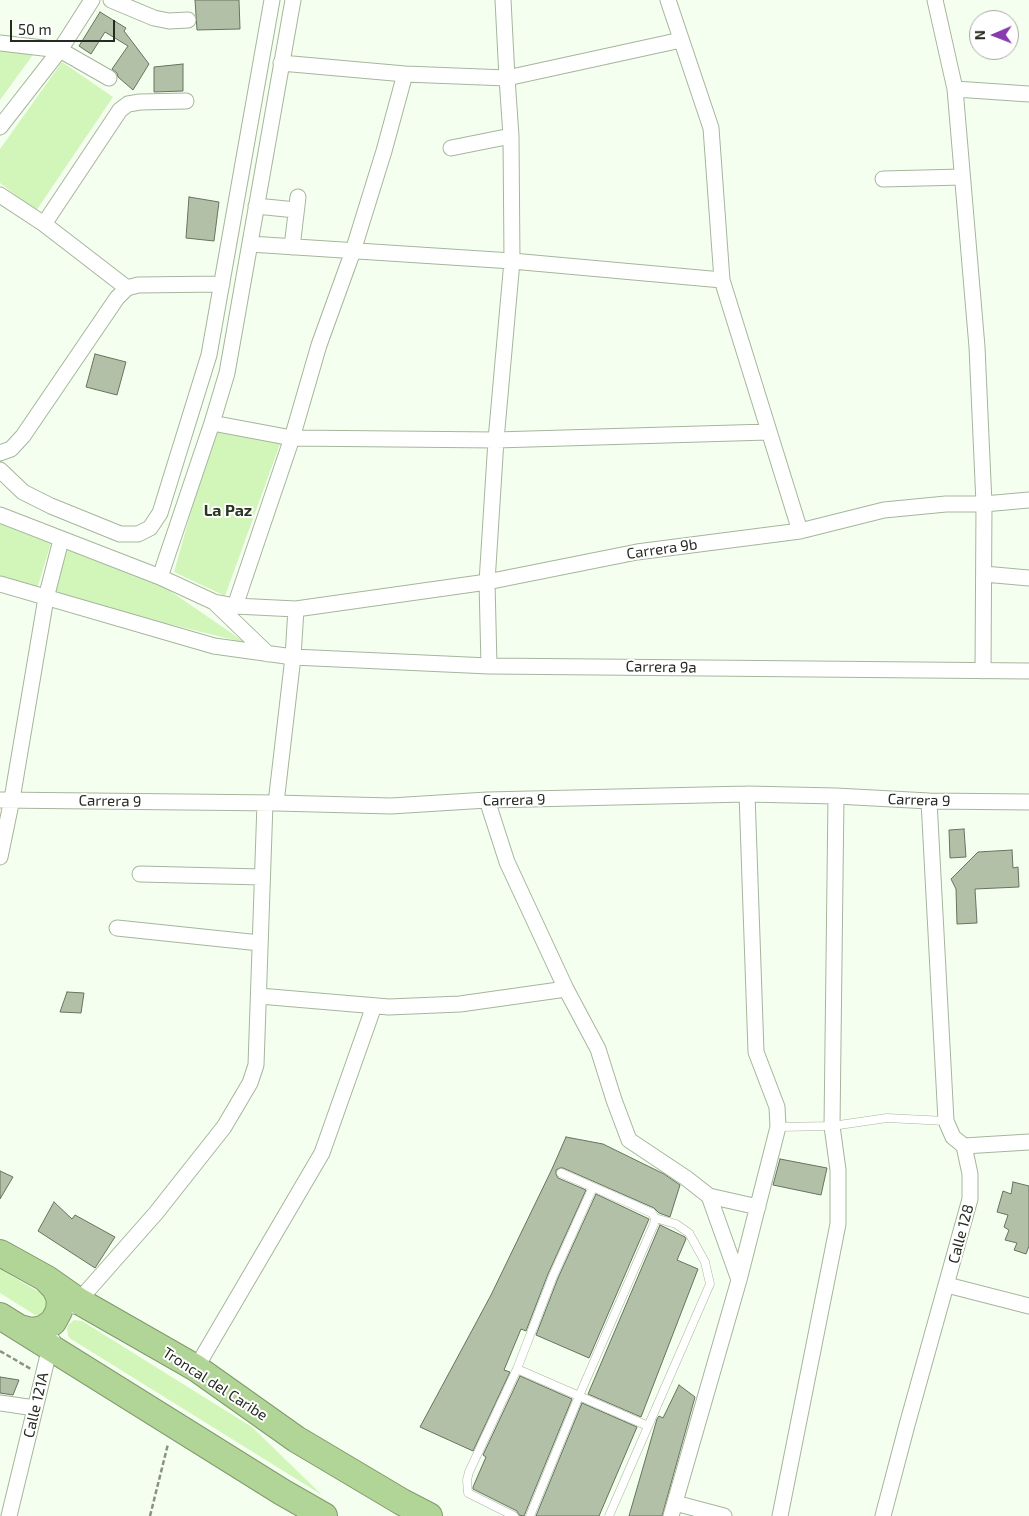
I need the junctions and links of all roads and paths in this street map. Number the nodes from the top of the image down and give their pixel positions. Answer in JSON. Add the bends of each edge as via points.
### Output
{"nodes":[{"id":1,"x":92,"y":0,"type":"edge"},
{"id":2,"x":111,"y":0,"type":"edge"},
{"id":3,"x":272,"y":0,"type":"edge"},
{"id":4,"x":293,"y":0,"type":"edge"},
{"id":5,"x":503,"y":0,"type":"edge"},
{"id":6,"x":668,"y":0,"type":"edge"},
{"id":7,"x":935,"y":0,"type":"edge"},
{"id":8,"x":188,"y":20,"type":"dead end"},
{"id":9,"x":681,"y":40,"type":"junction"},
{"id":10,"x":0,"y":42,"type":"edge"},
{"id":11,"x":60,"y":50,"type":"junction"},
{"id":12,"x":281,"y":64,"type":"junction"},
{"id":13,"x":405,"y":74,"type":"junction"},
{"id":14,"x":109,"y":78,"type":"dead end"},
{"id":15,"x":507,"y":78,"type":"junction"},
{"id":16,"x":955,"y":89,"type":"junction"},
{"id":17,"x":1029,"y":94,"type":"edge"},
{"id":18,"x":186,"y":101,"type":"dead end"},
{"id":19,"x":0,"y":127,"type":"edge"},
{"id":20,"x":511,"y":136,"type":"junction"},
{"id":21,"x":451,"y":148,"type":"dead end"},
{"id":22,"x":962,"y":177,"type":"junction"},
{"id":23,"x":884,"y":179,"type":"dead end"},
{"id":24,"x":0,"y":195,"type":"edge"},
{"id":25,"x":256,"y":206,"type":"junction"},
{"id":26,"x":44,"y":224,"type":"junction"},
{"id":27,"x":250,"y":244,"type":"junction"},
{"id":28,"x":292,"y":247,"type":"junction"},
{"id":29,"x":352,"y":251,"type":"junction"},
{"id":30,"x":512,"y":261,"type":"junction"},
{"id":31,"x":722,"y":280,"type":"junction"},
{"id":32,"x":222,"y":284,"type":"junction"},
{"id":33,"x":127,"y":288,"type":"junction"},
{"id":34,"x":212,"y":423,"type":"junction"},
{"id":35,"x":768,"y":432,"type":"junction"},
{"id":36,"x":292,"y":438,"type":"junction"},
{"id":37,"x":496,"y":440,"type":"junction"},
{"id":38,"x":0,"y":453,"type":"edge"},
{"id":39,"x":0,"y":470,"type":"edge"},
{"id":40,"x":1029,"y":500,"type":"edge"},
{"id":41,"x":984,"y":504,"type":"junction"},
{"id":42,"x":0,"y":515,"type":"edge"},
{"id":43,"x":800,"y":531,"type":"junction"},
{"id":44,"x":61,"y":540,"type":"junction"},
{"id":45,"x":984,"y":574,"type":"junction"},
{"id":46,"x":160,"y":577,"type":"junction"},
{"id":47,"x":1029,"y":578,"type":"edge"},
{"id":48,"x":487,"y":582,"type":"junction"},
{"id":49,"x":0,"y":584,"type":"edge"},
{"id":50,"x":46,"y":598,"type":"junction"},
{"id":51,"x":214,"y":602,"type":"junction"},
{"id":52,"x":235,"y":606,"type":"junction"},
{"id":53,"x":296,"y":609,"type":"junction"},
{"id":54,"x":268,"y":654,"type":"junction"},
{"id":55,"x":294,"y":657,"type":"junction"},
{"id":56,"x":489,"y":666,"type":"junction"},
{"id":57,"x":983,"y":671,"type":"junction"},
{"id":58,"x":1029,"y":671,"type":"edge"},
{"id":59,"x":747,"y":794,"type":"junction"},
{"id":60,"x":836,"y":796,"type":"junction"},
{"id":61,"x":6,"y":799,"type":"edge"},
{"id":62,"x":487,"y":800,"type":"junction"},
{"id":63,"x":929,"y":802,"type":"junction"},
{"id":64,"x":1029,"y":802,"type":"edge"},
{"id":65,"x":270,"y":803,"type":"junction"},
{"id":66,"x":0,"y":857,"type":"edge"},
{"id":67,"x":140,"y":874,"type":"dead end"},
{"id":68,"x":262,"y":877,"type":"junction"},
{"id":69,"x":117,"y":928,"type":"dead end"},
{"id":70,"x":260,"y":943,"type":"junction"},
{"id":71,"x":566,"y":989,"type":"junction"},
{"id":72,"x":259,"y":996,"type":"junction"},
{"id":73,"x":374,"y":1006,"type":"junction"},
{"id":74,"x":946,"y":1121,"type":"junction"},
{"id":75,"x":832,"y":1126,"type":"junction"},
{"id":76,"x":778,"y":1127,"type":"junction"},
{"id":77,"x":1029,"y":1142,"type":"edge"},
{"id":78,"x":964,"y":1146,"type":"junction"},
{"id":79,"x":561,"y":1173,"type":"dead end"},
{"id":80,"x":593,"y":1188,"type":"junction"},
{"id":81,"x":709,"y":1196,"type":"junction"},
{"id":82,"x":758,"y":1208,"type":"junction"},
{"id":83,"x":655,"y":1218,"type":"junction"},
{"id":84,"x":0,"y":1253,"type":"edge"},
{"id":85,"x":47,"y":1279,"type":"junction"},
{"id":86,"x":739,"y":1280,"type":"junction"},
{"id":87,"x":947,"y":1285,"type":"junction"},
{"id":88,"x":78,"y":1300,"type":"junction"},
{"id":89,"x":1029,"y":1306,"type":"edge"},
{"id":90,"x":10,"y":1322,"type":"edge"},
{"id":91,"x":50,"y":1347,"type":"junction"},
{"id":92,"x":0,"y":1351,"type":"edge"},
{"id":93,"x":196,"y":1368,"type":"junction"},
{"id":94,"x":517,"y":1369,"type":"junction"},
{"id":95,"x":43,"y":1376,"type":"junction"},
{"id":96,"x":579,"y":1396,"type":"junction"},
{"id":97,"x":0,"y":1404,"type":"edge"},
{"id":98,"x":35,"y":1408,"type":"junction"},
{"id":99,"x":174,"y":1423,"type":"junction"},
{"id":100,"x":648,"y":1426,"type":"junction"},
{"id":101,"x":673,"y":1510,"type":"edge"},
{"id":102,"x":9,"y":1516,"type":"edge"},
{"id":103,"x":150,"y":1516,"type":"edge"},
{"id":104,"x":324,"y":1516,"type":"edge"},
{"id":105,"x":429,"y":1516,"type":"edge"},
{"id":106,"x":514,"y":1516,"type":"edge"},
{"id":107,"x":530,"y":1516,"type":"edge"},
{"id":108,"x":609,"y":1516,"type":"edge"},
{"id":109,"x":724,"y":1516,"type":"edge"},
{"id":110,"x":780,"y":1516,"type":"edge"},
{"id":111,"x":883,"y":1516,"type":"edge"}],
"edges":[{"from":1,"to":11,"type":"street"},
{"from":2,"to":8,"type":"street","via":[[154,18]]},
{"from":3,"to":32,"type":"street"},
{"from":4,"to":12,"type":"street"},
{"from":5,"to":15,"type":"street"},
{"from":6,"to":9,"type":"street"},
{"from":7,"to":16,"type":"street"},
{"from":9,"to":15,"type":"street"},
{"from":9,"to":31,"type":"street","via":[[711,128]]},
{"from":10,"to":11,"type":"street"},
{"from":11,"to":14,"type":"street"},
{"from":11,"to":19,"type":"street"},
{"from":12,"to":13,"type":"street"},
{"from":12,"to":25,"type":"street"},
{"from":13,"to":15,"type":"street"},
{"from":13,"to":29,"type":"street"},
{"from":15,"to":20,"type":"street"},
{"from":16,"to":17,"type":"street"},
{"from":16,"to":22,"type":"street"},
{"from":18,"to":26,"type":"street","via":[[140,102],[128,104],[120,110]]},
{"from":20,"to":21,"type":"street"},
{"from":20,"to":30,"type":"street"},
{"from":22,"to":23,"type":"street"},
{"from":22,"to":41,"type":"street","via":[[977,347]]},
{"from":24,"to":26,"type":"street"},
{"from":25,"to":27,"type":"street"},
{"from":25,"to":28,"type":"street","via":[[297,203]]},
{"from":26,"to":33,"type":"street"},
{"from":27,"to":28,"type":"street"},
{"from":27,"to":34,"type":"street","via":[[227,373]]},
{"from":28,"to":29,"type":"street"},
{"from":29,"to":30,"type":"street"},
{"from":29,"to":36,"type":"street","via":[[319,345]]},
{"from":30,"to":31,"type":"street"},
{"from":30,"to":37,"type":"street"},
{"from":31,"to":35,"type":"street"},
{"from":32,"to":33,"type":"street","via":[[138,285]]},
{"from":32,"to":39,"type":"street","via":[[209,355],[160,513],[150,528],[138,534],[120,534],[24,492]]},
{"from":33,"to":38,"type":"street","via":[[23,436],[11,449]]},
{"from":34,"to":36,"type":"street"},
{"from":34,"to":46,"type":"street"},
{"from":35,"to":37,"type":"street"},
{"from":35,"to":43,"type":"street"},
{"from":36,"to":37,"type":"street"},
{"from":36,"to":52,"type":"street"},
{"from":37,"to":48,"type":"street"},
{"from":40,"to":41,"type":"street","name":"Carrera 9b"},
{"from":41,"to":43,"type":"street","name":"Carrera 9b","via":[[884,510]]},
{"from":41,"to":45,"type":"street"},
{"from":42,"to":44,"type":"street"},
{"from":43,"to":48,"type":"street","name":"Carrera 9b","via":[[637,552]]},
{"from":44,"to":46,"type":"street"},
{"from":44,"to":50,"type":"street"},
{"from":45,"to":47,"type":"street"},
{"from":45,"to":57,"type":"street"},
{"from":46,"to":51,"type":"street"},
{"from":48,"to":53,"type":"street","name":"Carrera 9b"},
{"from":48,"to":56,"type":"street"},
{"from":49,"to":50,"type":"street","name":"Carrera 9a"},
{"from":50,"to":54,"type":"street","name":"Carrera 9a","via":[[214,646]]},
{"from":50,"to":61,"type":"street"},
{"from":51,"to":52,"type":"street","name":"Carrera 9b"},
{"from":51,"to":54,"type":"street"},
{"from":52,"to":53,"type":"street","name":"Carrera 9b"},
{"from":53,"to":55,"type":"street","name":"Calle 121A"},
{"from":54,"to":55,"type":"street","name":"Carrera 9a"},
{"from":55,"to":56,"type":"street","name":"Carrera 9a"},
{"from":55,"to":65,"type":"street","name":"Calle 121A"},
{"from":56,"to":57,"type":"street","name":"Carrera 9a"},
{"from":57,"to":58,"type":"street","name":"Carrera 9a"},
{"from":59,"to":60,"type":"street","name":"Carrera 9"},
{"from":59,"to":62,"type":"street","name":"Carrera 9"},
{"from":59,"to":76,"type":"street","via":[[756,1052],[776,1107]]},
{"from":60,"to":63,"type":"street","name":"Carrera 9"},
{"from":60,"to":75,"type":"street"},
{"from":61,"to":65,"type":"street","name":"Carrera 9"},
{"from":61,"to":66,"type":"street"},
{"from":62,"to":65,"type":"street","name":"Carrera 9","via":[[391,806]]},
{"from":62,"to":71,"type":"street","via":[[507,862]]},
{"from":63,"to":64,"type":"street","name":"Carrera 9"},
{"from":63,"to":74,"type":"street","name":"Calle 128"},
{"from":65,"to":68,"type":"street","name":"Calle 121A"},
{"from":67,"to":68,"type":"street"},
{"from":68,"to":70,"type":"street","name":"Calle 121A"},
{"from":69,"to":70,"type":"street"},
{"from":70,"to":72,"type":"street","name":"Calle 121A"},
{"from":71,"to":73,"type":"street","via":[[460,1004]]},
{"from":71,"to":81,"type":"street","via":[[598,1049],[629,1140]]},
{"from":72,"to":73,"type":"street"},
{"from":72,"to":88,"type":"street","name":"Calle 121A","via":[[256,1065],[250,1083],[224,1127],[156,1213]]},
{"from":73,"to":93,"type":"street","via":[[322,1153]]},
{"from":74,"to":75,"type":"lane","via":[[887,1118]]},
{"from":74,"to":78,"type":"street","name":"Calle 128","via":[[953,1137]]},
{"from":75,"to":76,"type":"lane"},
{"from":75,"to":110,"type":"street","via":[[838,1170],[838,1224]]},
{"from":76,"to":82,"type":"street"},
{"from":77,"to":78,"type":"street"},
{"from":78,"to":87,"type":"street","name":"Calle 128","via":[[970,1174],[970,1199]]},
{"from":79,"to":80,"type":"lane"},
{"from":80,"to":83,"type":"lane","via":[[652,1213]]},
{"from":80,"to":94,"type":"lane","via":[[553,1276]]},
{"from":81,"to":82,"type":"street"},
{"from":81,"to":86,"type":"street"},
{"from":82,"to":86,"type":"street"},
{"from":83,"to":96,"type":"lane"},
{"from":83,"to":100,"type":"lane","via":[[676,1224],[689,1233],[706,1262],[710,1284]]},
{"from":84,"to":85,"type":"highway","name":"Troncal del Caribe"},
{"from":85,"to":88,"type":"highway","name":"Troncal del Caribe"},
{"from":85,"to":90,"type":"highway","via":[[56,1288],[60,1299],[59,1311],[53,1322],[43,1329],[31,1331]]},
{"from":86,"to":101,"type":"street"},
{"from":87,"to":89,"type":"street"},
{"from":87,"to":111,"type":"street","name":"Calle 128"},
{"from":88,"to":91,"type":"street","name":"Calle 121A"},
{"from":88,"to":93,"type":"highway","name":"Troncal del Caribe"},
{"from":90,"to":91,"type":"highway"},
{"from":91,"to":95,"type":"street","name":"Calle 121A"},
{"from":91,"to":99,"type":"highway"},
{"from":92,"to":95,"type":"path"},
{"from":93,"to":105,"type":"highway","name":"Troncal del Caribe","via":[[296,1439]]},
{"from":94,"to":96,"type":"lane"},
{"from":94,"to":106,"type":"lane","via":[[469,1472],[467,1488],[468,1493]]},
{"from":95,"to":98,"type":"street","name":"Calle 121A"},
{"from":96,"to":100,"type":"lane"},
{"from":96,"to":107,"type":"lane"},
{"from":97,"to":98,"type":"street"},
{"from":98,"to":102,"type":"street","name":"Calle 121A"},
{"from":99,"to":103,"type":"path"},
{"from":99,"to":104,"type":"highway"},
{"from":100,"to":108,"type":"lane"},
{"from":101,"to":109,"type":"street"}]}
